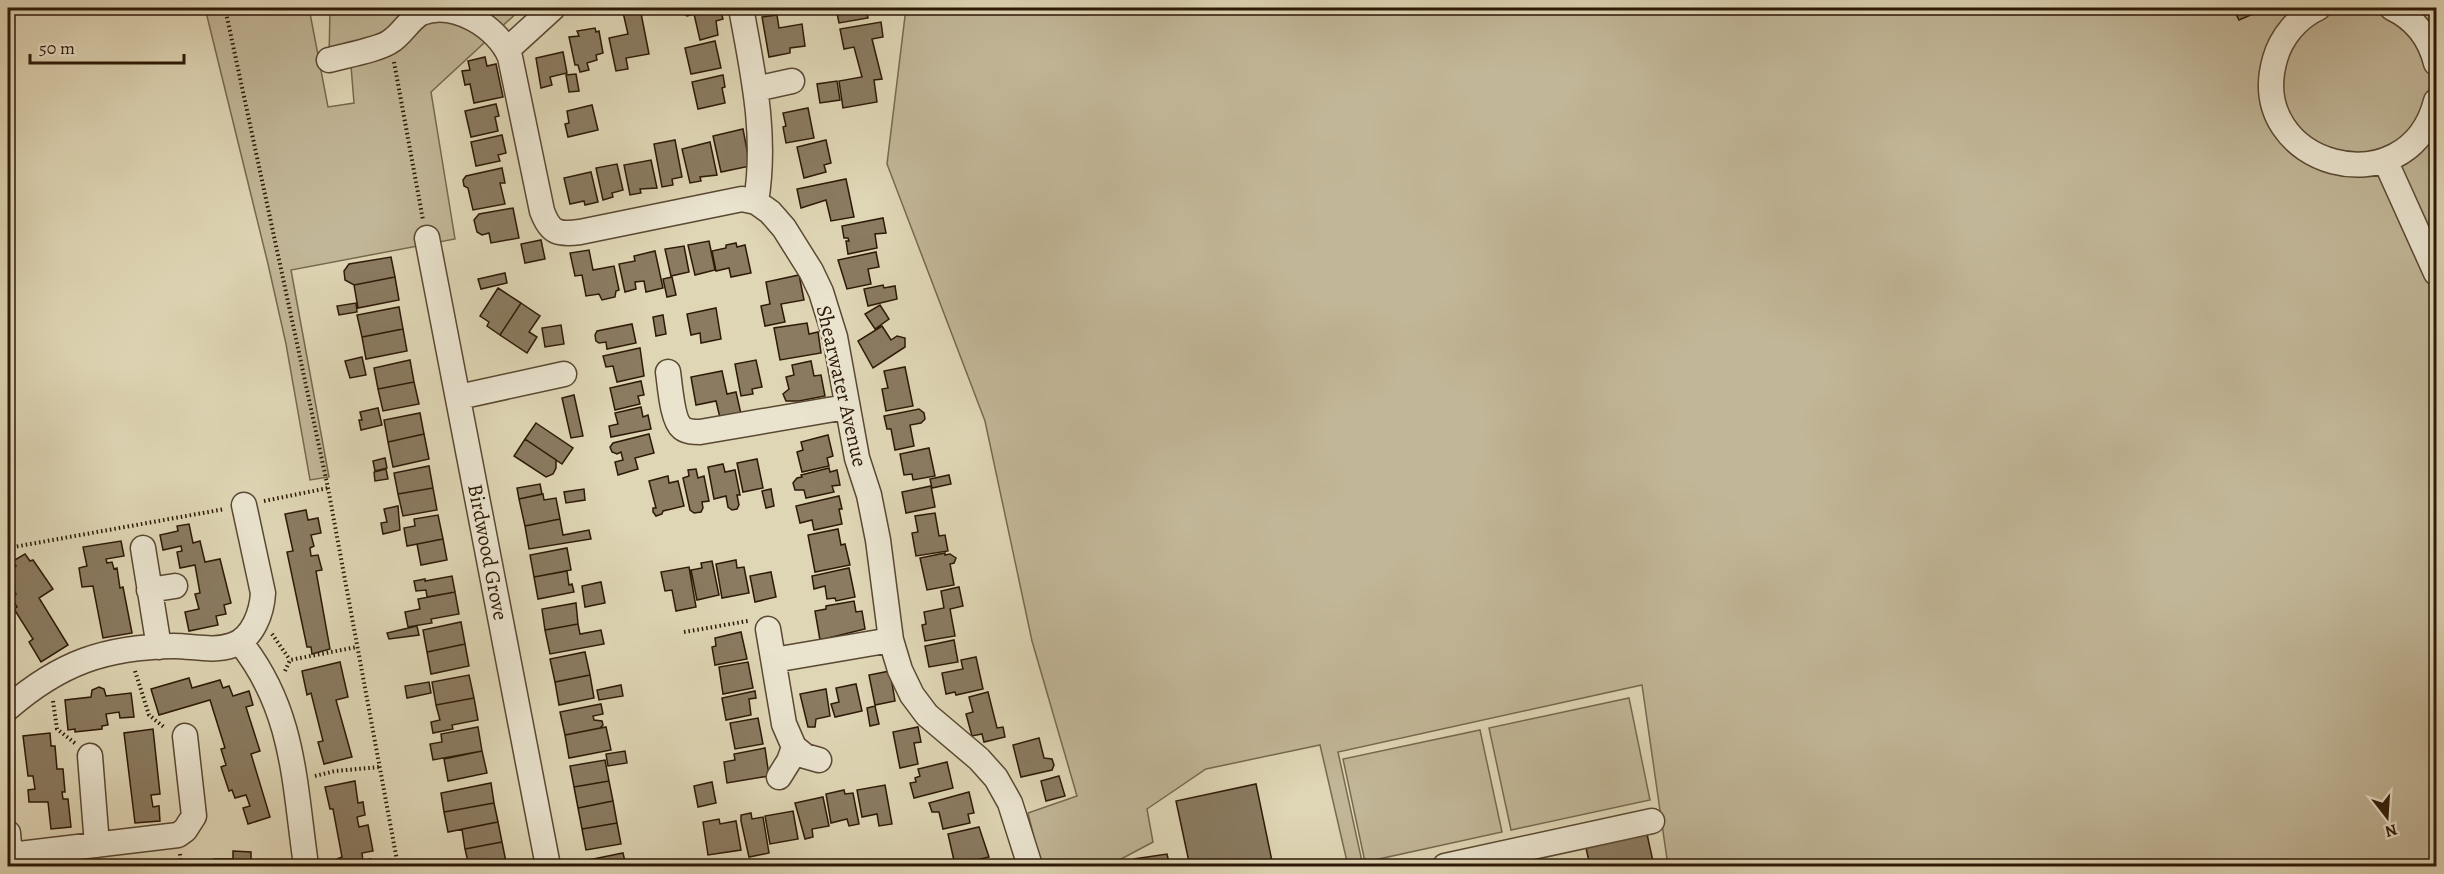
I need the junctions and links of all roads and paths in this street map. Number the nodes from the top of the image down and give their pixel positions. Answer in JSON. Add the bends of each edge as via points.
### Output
{"nodes":[{"id":1,"x":225,"y":8,"type":"edge"},
{"id":2,"x":553,"y":8,"type":"edge"},
{"id":3,"x":741,"y":8,"type":"edge"},
{"id":4,"x":2318,"y":8,"type":"edge"},
{"id":5,"x":2392,"y":8,"type":"edge"},
{"id":6,"x":390,"y":42,"type":"junction"},
{"id":7,"x":507,"y":50,"type":"junction"},
{"id":8,"x":329,"y":60,"type":"dead end"},
{"id":9,"x":2436,"y":63,"type":"edge"},
{"id":10,"x":792,"y":81,"type":"dead end"},
{"id":11,"x":756,"y":90,"type":"junction"},
{"id":12,"x":2436,"y":100,"type":"edge"},
{"id":13,"x":2385,"y":160,"type":"junction"},
{"id":14,"x":756,"y":202,"type":"junction"},
{"id":15,"x":427,"y":238,"type":"joint"},
{"id":16,"x":2436,"y":273,"type":"edge"},
{"id":17,"x":668,"y":372,"type":"dead end"},
{"id":18,"x":564,"y":374,"type":"dead end"},
{"id":19,"x":459,"y":397,"type":"junction"},
{"id":20,"x":846,"y":407,"type":"junction"},
{"id":21,"x":328,"y":488,"type":"junction"},
{"id":22,"x":244,"y":505,"type":"junction"},
{"id":23,"x":8,"y":548,"type":"edge"},
{"id":24,"x":143,"y":548,"type":"dead end"},
{"id":25,"x":175,"y":586,"type":"dead end"},
{"id":26,"x":149,"y":590,"type":"junction"},
{"id":27,"x":768,"y":629,"type":"joint"},
{"id":28,"x":684,"y":632,"type":"dead end"},
{"id":29,"x":891,"y":640,"type":"junction"},
{"id":30,"x":240,"y":642,"type":"junction"},
{"id":31,"x":159,"y":647,"type":"junction"},
{"id":32,"x":357,"y":647,"type":"junction"},
{"id":33,"x":129,"y":650,"type":"junction"},
{"id":34,"x":774,"y":660,"type":"junction"},
{"id":35,"x":50,"y":676,"type":"junction"},
{"id":36,"x":278,"y":706,"type":"junction"},
{"id":37,"x":8,"y":708,"type":"edge"},
{"id":38,"x":193,"y":744,"type":"joint"},
{"id":39,"x":794,"y":747,"type":"junction"},
{"id":40,"x":90,"y":756,"type":"joint"},
{"id":41,"x":819,"y":760,"type":"dead end"},
{"id":42,"x":380,"y":767,"type":"junction"},
{"id":43,"x":778,"y":777,"type":"dead end"},
{"id":44,"x":294,"y":778,"type":"junction"},
{"id":45,"x":1652,"y":821,"type":"dead end"},
{"id":46,"x":98,"y":845,"type":"junction"},
{"id":47,"x":10,"y":852,"type":"edge"},
{"id":48,"x":305,"y":858,"type":"dead end"},
{"id":49,"x":172,"y":867,"type":"edge"},
{"id":50,"x":189,"y":867,"type":"edge"},
{"id":51,"x":398,"y":867,"type":"edge"},
{"id":52,"x":548,"y":867,"type":"edge"},
{"id":53,"x":1030,"y":867,"type":"edge"},
{"id":54,"x":1445,"y":867,"type":"edge"}],
"edges":[{"from":1,"to":21,"type":"path"},
{"from":2,"to":7,"type":"street"},
{"from":3,"to":11,"type":"street"},
{"from":4,"to":13,"type":"street","via":[[2286,34],[2276,56],[2272,91],[2277,113],[2297,143],[2327,161],[2362,166]]},
{"from":5,"to":9,"type":"street","via":[[2420,28]]},
{"from":6,"to":7,"type":"street","via":[[420,13],[446,8],[476,17]]},
{"from":6,"to":8,"type":"street"},
{"from":6,"to":15,"type":"path"},
{"from":7,"to":14,"type":"street","via":[[542,211],[555,232],[580,232],[723,201]]},
{"from":10,"to":11,"type":"street"},
{"from":11,"to":14,"type":"street","via":[[762,160]]},
{"from":12,"to":13,"type":"street","via":[[2420,135]]},
{"from":13,"to":16,"type":"street"},
{"from":14,"to":20,"type":"street","name":"Shearwater Avenue","via":[[784,228],[821,292],[835,338]]},
{"from":15,"to":19,"type":"street","name":"Birdwood Grove"},
{"from":17,"to":20,"type":"street","via":[[676,420],[690,432]]},
{"from":18,"to":19,"type":"street"},
{"from":19,"to":52,"type":"street","name":"Birdwood Grove"},
{"from":20,"to":29,"type":"street","name":"Shearwater Avenue","via":[[878,540]]},
{"from":21,"to":22,"type":"path"},
{"from":21,"to":32,"type":"path"},
{"from":22,"to":23,"type":"path"},
{"from":22,"to":30,"type":"street","via":[[262,606],[249,634]]},
{"from":24,"to":26,"type":"street"},
{"from":25,"to":26,"type":"street"},
{"from":26,"to":31,"type":"street"},
{"from":27,"to":28,"type":"path","via":[[750,621]]},
{"from":27,"to":34,"type":"street"},
{"from":29,"to":34,"type":"street"},
{"from":29,"to":53,"type":"street","name":"Shearwater Avenue","via":[[912,695],[927,715],[996,778],[1010,803]]},
{"from":30,"to":31,"type":"street","via":[[221,648]]},
{"from":30,"to":36,"type":"street","via":[[253,658]]},
{"from":31,"to":33,"type":"street"},
{"from":32,"to":36,"type":"path","via":[[290,660]]},
{"from":32,"to":42,"type":"path"},
{"from":33,"to":35,"type":"street","via":[[86,658]]},
{"from":33,"to":38,"type":"path","via":[[149,715],[163,728]]},
{"from":34,"to":39,"type":"street","via":[[784,724]]},
{"from":35,"to":37,"type":"street"},
{"from":35,"to":40,"type":"path","via":[[57,729]]},
{"from":36,"to":44,"type":"street"},
{"from":38,"to":46,"type":"street","via":[[194,816],[185,830],[178,835]]},
{"from":39,"to":41,"type":"street"},
{"from":39,"to":43,"type":"street"},
{"from":40,"to":46,"type":"street"},
{"from":42,"to":44,"type":"path"},
{"from":42,"to":51,"type":"path"},
{"from":44,"to":48,"type":"street"},
{"from":45,"to":54,"type":"street"},
{"from":46,"to":47,"type":"street"},
{"from":49,"to":50,"type":"path"}]}
